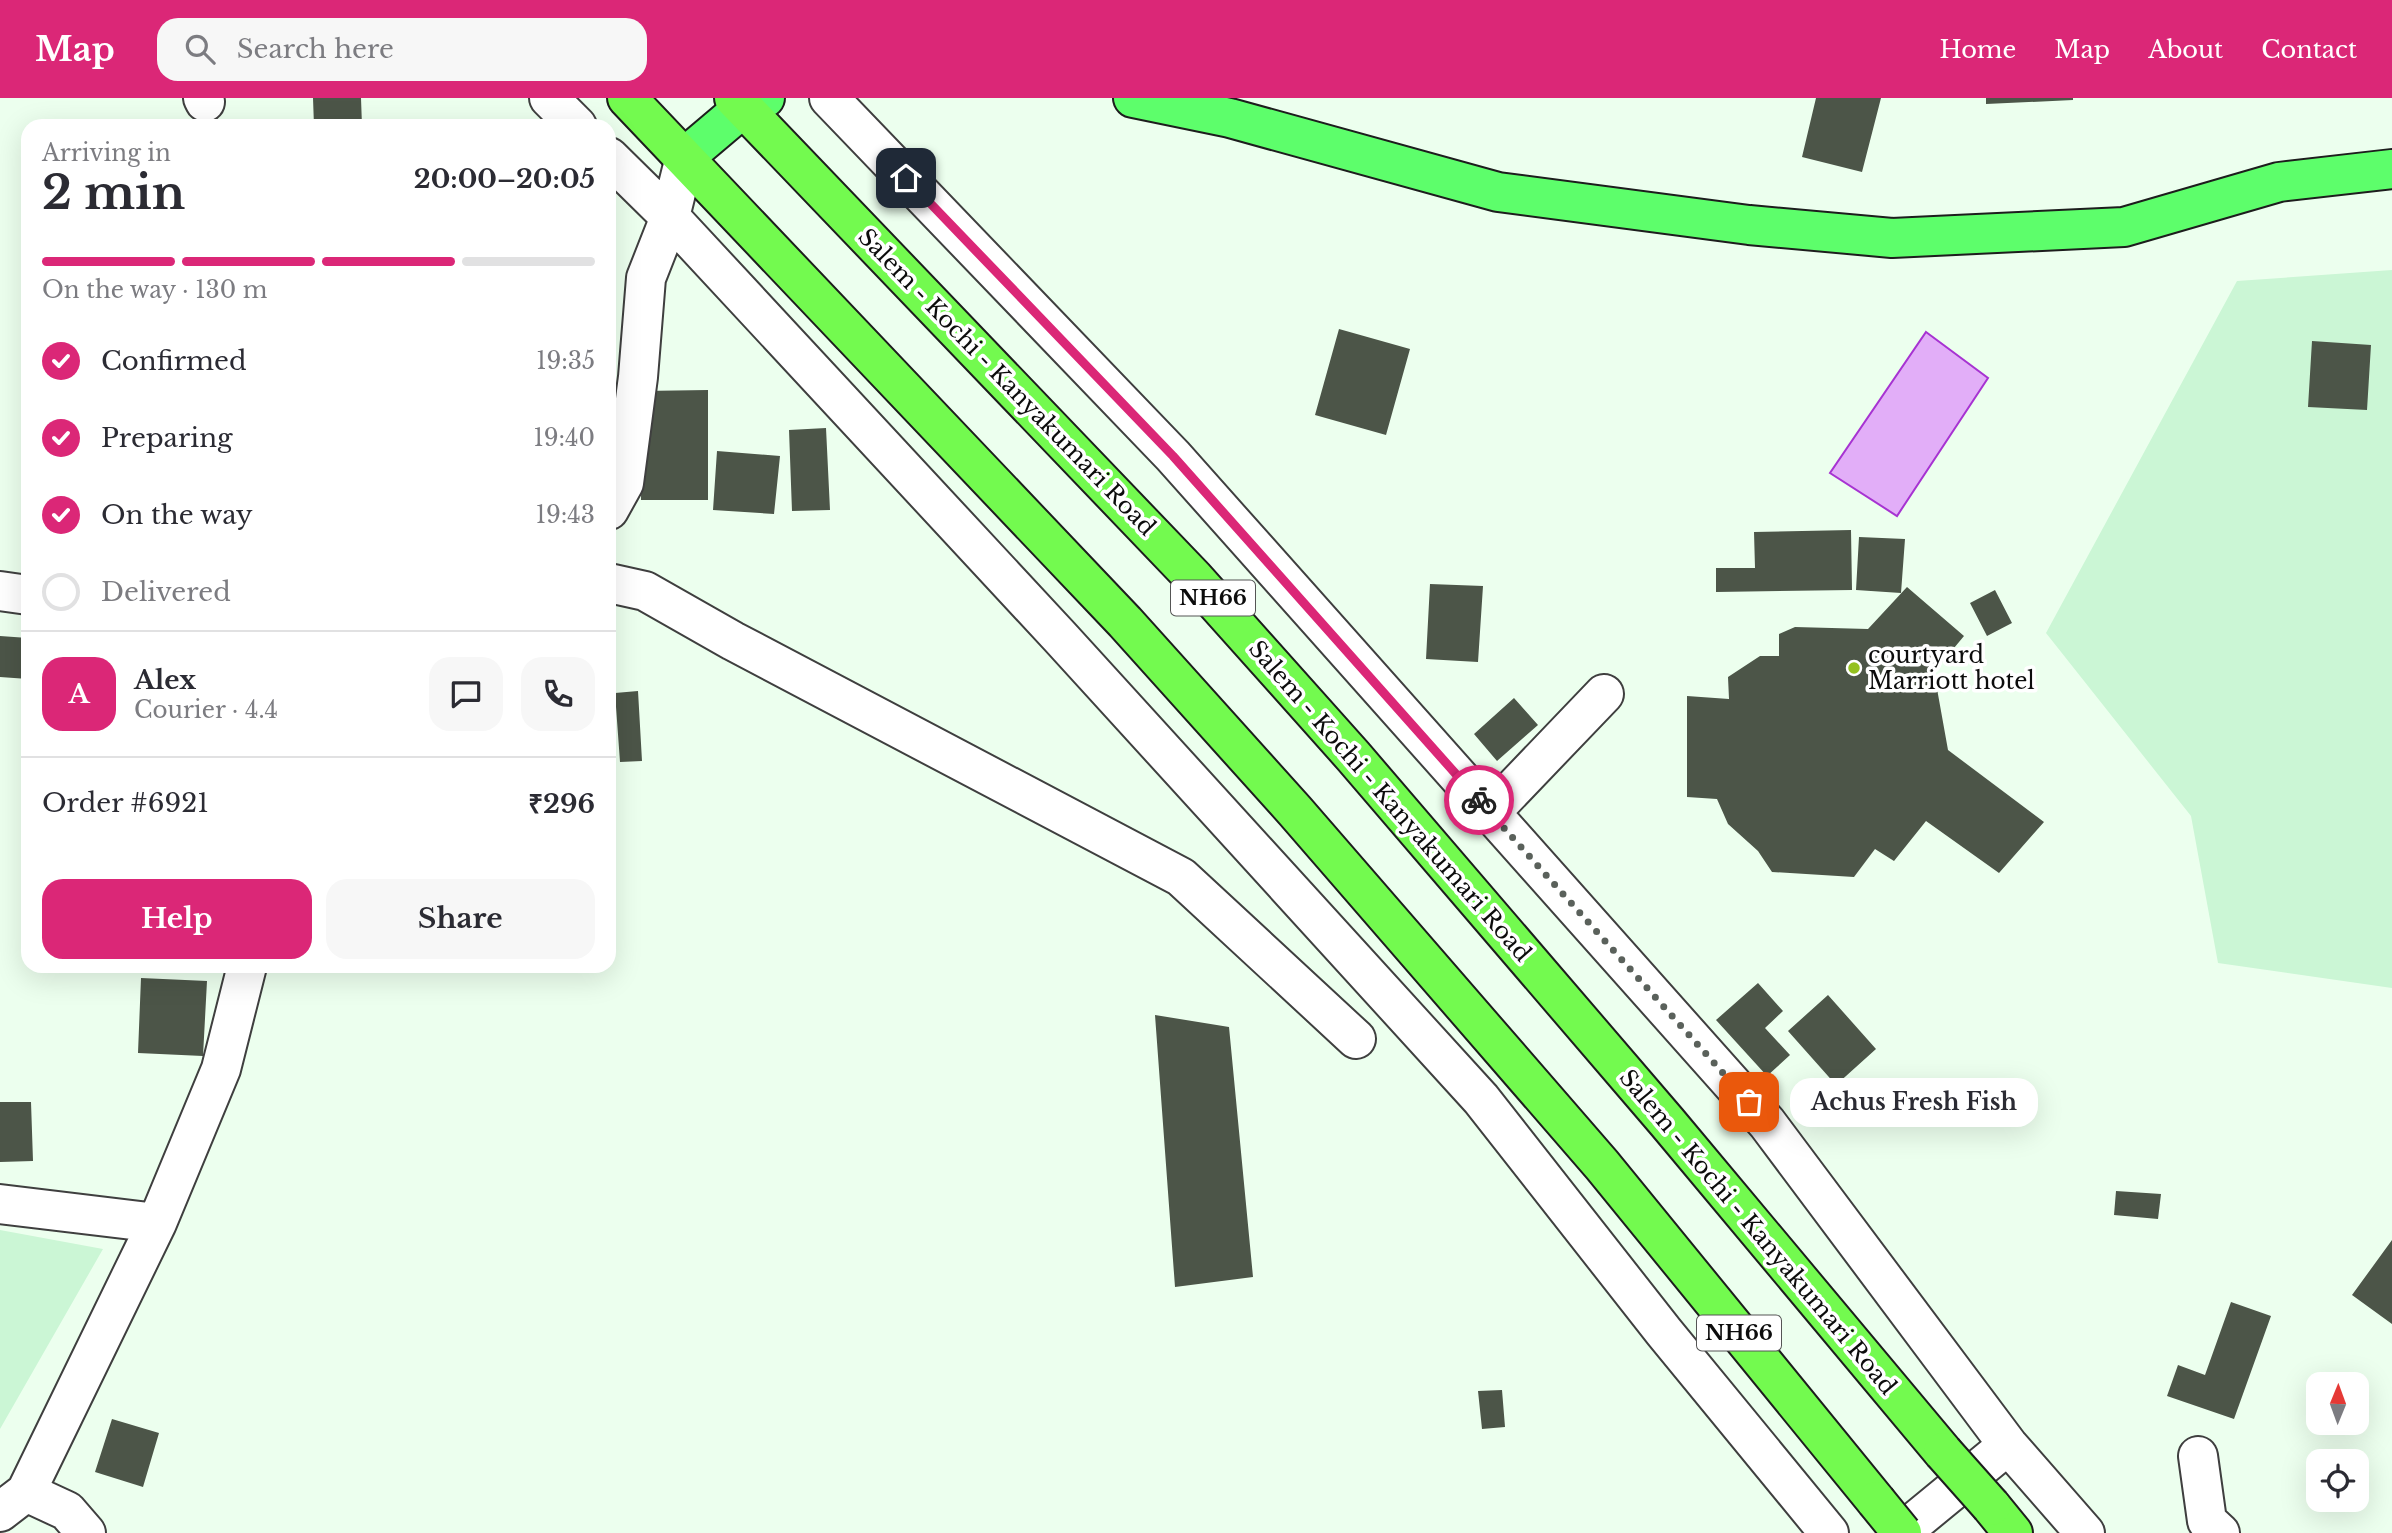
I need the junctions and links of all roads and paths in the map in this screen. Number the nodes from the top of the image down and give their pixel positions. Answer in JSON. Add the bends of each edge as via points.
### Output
{"nodes":[{"id":1,"x":549,"y":98,"type":"edge"},
{"id":2,"x":627,"y":98,"type":"edge"},
{"id":3,"x":829,"y":98,"type":"edge"},
{"id":4,"x":1133,"y":98,"type":"edge"},
{"id":5,"x":747,"y":101,"type":"edge"},
{"id":6,"x":570,"y":119,"type":"edge"},
{"id":7,"x":685,"y":157,"type":"junction"},
{"id":8,"x":616,"y":164,"type":"edge"},
{"id":9,"x":2392,"y":169,"type":"edge"},
{"id":10,"x":670,"y":217,"type":"junction"},
{"id":11,"x":616,"y":497,"type":"edge"},
{"id":12,"x":616,"y":585,"type":"edge"},
{"id":13,"x":0,"y":591,"type":"edge"},
{"id":14,"x":21,"y":594,"type":"edge"},
{"id":15,"x":1604,"y":694,"type":"dead end"},
{"id":16,"x":1491,"y":812,"type":"junction"},
{"id":17,"x":245,"y":973,"type":"edge"},
{"id":18,"x":1356,"y":1039,"type":"dead end"},
{"id":19,"x":0,"y":1204,"type":"edge"},
{"id":20,"x":157,"y":1223,"type":"junction"},
{"id":21,"x":2008,"y":1445,"type":"junction"},
{"id":22,"x":2198,"y":1456,"type":"dead end"},
{"id":23,"x":13,"y":1502,"type":"edge"},
{"id":24,"x":2002,"y":1520,"type":"edge"},
{"id":25,"x":86,"y":1533,"type":"edge"},
{"id":26,"x":1829,"y":1533,"type":"edge"},
{"id":27,"x":1901,"y":1533,"type":"edge"},
{"id":28,"x":2085,"y":1533,"type":"edge"},
{"id":29,"x":2220,"y":1533,"type":"edge"}],
"edges":[{"from":1,"to":6,"type":"street"},
{"from":2,"to":7,"type":"highway","number":"NH66"},
{"from":3,"to":16,"type":"street","via":[[1173,456]]},
{"from":4,"to":9,"type":"main road","via":[[1230,118],[1498,192],[1749,225],[1892,238],[2124,226],[2279,182]]},
{"from":5,"to":7,"type":"main road"},
{"from":5,"to":24,"type":"highway","name":"Salem - Kochi - Kanyakumari Road","number":"NH66","bridge":true,"via":[[1185,568],[1353,755]]},
{"from":7,"to":10,"type":"street"},
{"from":7,"to":27,"type":"highway","number":"NH66","bridge":true,"via":[[1125,622],[1295,811],[1602,1165]]},
{"from":8,"to":10,"type":"street"},
{"from":10,"to":11,"type":"street","via":[[646,278],[624,483]]},
{"from":10,"to":26,"type":"street","via":[[1481,1099]]},
{"from":12,"to":18,"type":"street","via":[[645,591],[1181,877]]},
{"from":13,"to":14,"type":"street"},
{"from":15,"to":16,"type":"street"},
{"from":16,"to":21,"type":"street","via":[[1767,1123]]},
{"from":17,"to":20,"type":"street","via":[[221,1069]]},
{"from":19,"to":20,"type":"street"},
{"from":20,"to":23,"type":"street"},
{"from":21,"to":27,"type":"street"},
{"from":21,"to":28,"type":"street"},
{"from":22,"to":29,"type":"street","via":[[2207,1521]]},
{"from":23,"to":25,"type":"street","via":[[67,1511]]}]}
